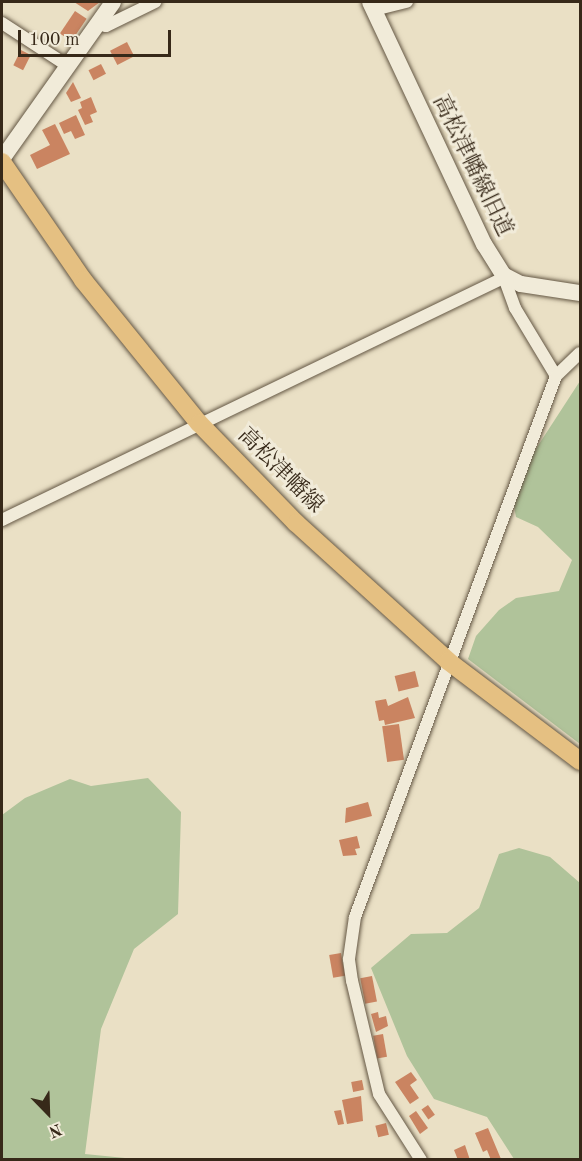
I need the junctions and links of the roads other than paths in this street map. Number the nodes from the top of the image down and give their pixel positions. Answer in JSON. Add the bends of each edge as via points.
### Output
{"nodes":[{"id":1,"x":113,"y":2,"type":"edge"},
{"id":2,"x":154,"y":2,"type":"edge"},
{"id":3,"x":406,"y":2,"type":"edge"},
{"id":4,"x":372,"y":6,"type":"edge"},
{"id":5,"x":2,"y":23,"type":"edge"},
{"id":6,"x":97,"y":24,"type":"junction"},
{"id":7,"x":68,"y":66,"type":"junction"},
{"id":8,"x":2,"y":160,"type":"edge"},
{"id":9,"x":502,"y":277,"type":"junction"},
{"id":10,"x":580,"y":293,"type":"edge"},
{"id":11,"x":580,"y":353,"type":"edge"},
{"id":12,"x":556,"y":376,"type":"junction"},
{"id":13,"x":199,"y":423,"type":"junction"},
{"id":14,"x":2,"y":520,"type":"edge"},
{"id":15,"x":448,"y":661,"type":"junction"},
{"id":16,"x":580,"y":761,"type":"edge"},
{"id":17,"x":421,"y":1160,"type":"edge"}],
"edges":[{"from":1,"to":6,"type":"street"},
{"from":2,"to":6,"type":"street","via":[[106,26]]},
{"from":3,"to":4,"type":"street"},
{"from":4,"to":9,"type":"street","name":"高松津幡線旧道"},
{"from":5,"to":7,"type":"street"},
{"from":6,"to":7,"type":"street"},
{"from":7,"to":8,"type":"street"},
{"from":8,"to":13,"type":"main road","name":"高松津幡線","via":[[82,280]]},
{"from":9,"to":10,"type":"street","via":[[520,284]]},
{"from":9,"to":12,"type":"street"},
{"from":9,"to":13,"type":"street"},
{"from":11,"to":12,"type":"street"},
{"from":12,"to":15,"type":"street"},
{"from":13,"to":14,"type":"street"},
{"from":13,"to":15,"type":"main road","name":"高松津幡線","via":[[296,523]]},
{"from":15,"to":16,"type":"main road","name":"高松津幡線"},
{"from":15,"to":17,"type":"street","via":[[355,917],[349,959],[379,1094]]}]}
